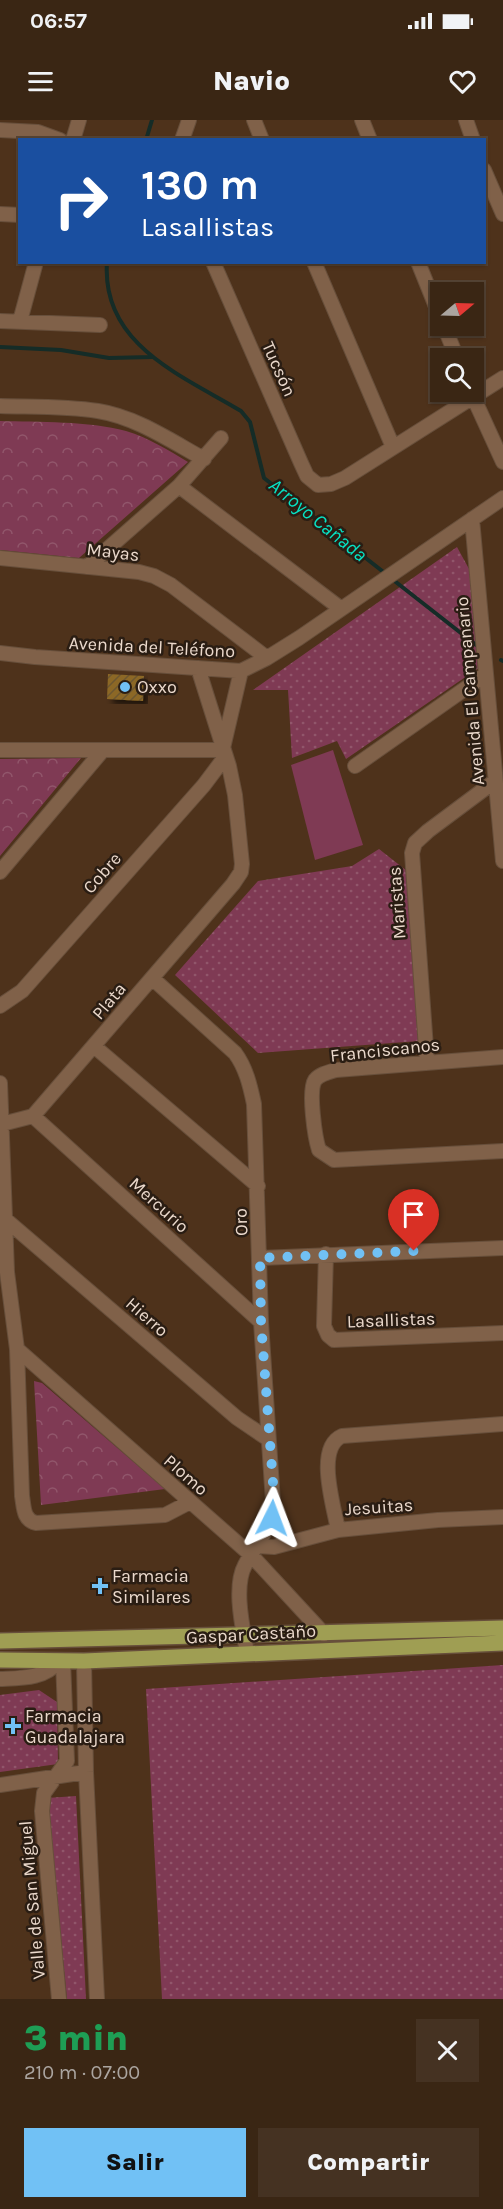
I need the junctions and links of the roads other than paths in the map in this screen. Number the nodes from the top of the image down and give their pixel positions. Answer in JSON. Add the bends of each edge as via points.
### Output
{"nodes":[{"id":1,"x":79,"y":120,"type":"edge"},
{"id":2,"x":189,"y":120,"type":"edge"},
{"id":3,"x":254,"y":120,"type":"edge"},
{"id":4,"x":363,"y":120,"type":"edge"},
{"id":5,"x":465,"y":120,"type":"edge"},
{"id":6,"x":0,"y":130,"type":"edge"},
{"id":7,"x":182,"y":137,"type":"edge"},
{"id":8,"x":54,"y":138,"type":"edge"},
{"id":9,"x":74,"y":138,"type":"edge"},
{"id":10,"x":261,"y":138,"type":"edge"},
{"id":11,"x":369,"y":138,"type":"edge"},
{"id":12,"x":472,"y":138,"type":"edge"},
{"id":13,"x":486,"y":175,"type":"edge"},
{"id":14,"x":0,"y":214,"type":"edge"},
{"id":15,"x":503,"y":214,"type":"edge"},
{"id":16,"x":18,"y":215,"type":"edge"},
{"id":17,"x":35,"y":264,"type":"edge"},
{"id":18,"x":214,"y":264,"type":"edge"},
{"id":19,"x":316,"y":264,"type":"edge"},
{"id":20,"x":419,"y":264,"type":"edge"},
{"id":21,"x":430,"y":292,"type":"edge"},
{"id":22,"x":0,"y":321,"type":"edge"},
{"id":23,"x":20,"y":321,"type":"junction"},
{"id":24,"x":100,"y":325,"type":"dead end"},
{"id":25,"x":503,"y":378,"type":"edge"},
{"id":26,"x":484,"y":388,"type":"edge"},
{"id":27,"x":460,"y":402,"type":"edge"},
{"id":28,"x":476,"y":402,"type":"edge"},
{"id":29,"x":0,"y":406,"type":"edge"},
{"id":30,"x":221,"y":438,"type":"dead end"},
{"id":31,"x":393,"y":447,"type":"junction"},
{"id":32,"x":204,"y":459,"type":"junction"},
{"id":33,"x":503,"y":462,"type":"edge"},
{"id":34,"x":179,"y":486,"type":"junction"},
{"id":35,"x":503,"y":498,"type":"edge"},
{"id":36,"x":472,"y":519,"type":"junction"},
{"id":37,"x":0,"y":558,"type":"edge"},
{"id":38,"x":87,"y":567,"type":"junction"},
{"id":39,"x":340,"y":608,"type":"junction"},
{"id":40,"x":0,"y":653,"type":"edge"},
{"id":41,"x":267,"y":658,"type":"junction"},
{"id":42,"x":198,"y":668,"type":"junction"},
{"id":43,"x":241,"y":671,"type":"junction"},
{"id":44,"x":486,"y":674,"type":"junction"},
{"id":45,"x":0,"y":750,"type":"edge"},
{"id":46,"x":103,"y":750,"type":"junction"},
{"id":47,"x":224,"y":754,"type":"junction"},
{"id":48,"x":355,"y":766,"type":"dead end"},
{"id":49,"x":495,"y":781,"type":"junction"},
{"id":50,"x":503,"y":861,"type":"edge"},
{"id":51,"x":0,"y":872,"type":"edge"},
{"id":52,"x":233,"y":885,"type":"joint"},
{"id":53,"x":152,"y":978,"type":"junction"},
{"id":54,"x":0,"y":1006,"type":"edge"},
{"id":55,"x":95,"y":1047,"type":"junction"},
{"id":56,"x":503,"y":1057,"type":"edge"},
{"id":57,"x":427,"y":1062,"type":"junction"},
{"id":58,"x":0,"y":1083,"type":"edge"},
{"id":59,"x":33,"y":1116,"type":"junction"},
{"id":60,"x":2,"y":1124,"type":"junction"},
{"id":61,"x":503,"y":1151,"type":"edge"},
{"id":62,"x":258,"y":1186,"type":"junction"},
{"id":63,"x":5,"y":1219,"type":"junction"},
{"id":64,"x":503,"y":1248,"type":"edge"},
{"id":65,"x":326,"y":1254,"type":"junction"},
{"id":66,"x":260,"y":1258,"type":"junction"},
{"id":67,"x":4,"y":1273,"type":"edge"},
{"id":68,"x":261,"y":1322,"type":"junction"},
{"id":69,"x":503,"y":1333,"type":"edge"},
{"id":70,"x":17,"y":1349,"type":"junction"},
{"id":71,"x":503,"y":1424,"type":"edge"},
{"id":72,"x":268,"y":1439,"type":"junction"},
{"id":73,"x":190,"y":1502,"type":"junction"},
{"id":74,"x":503,"y":1517,"type":"edge"},
{"id":75,"x":338,"y":1530,"type":"junction"},
{"id":76,"x":254,"y":1551,"type":"junction"},
{"id":77,"x":503,"y":1628,"type":"edge"},
{"id":78,"x":244,"y":1634,"type":"junction"},
{"id":79,"x":324,"y":1634,"type":"junction"},
{"id":80,"x":0,"y":1641,"type":"edge"},
{"id":81,"x":503,"y":1643,"type":"edge"},
{"id":82,"x":247,"y":1653,"type":"junction"},
{"id":83,"x":0,"y":1660,"type":"edge"},
{"id":84,"x":61,"y":1661,"type":"junction"},
{"id":85,"x":84,"y":1661,"type":"junction"},
{"id":86,"x":0,"y":1679,"type":"edge"},
{"id":87,"x":86,"y":1772,"type":"junction"},
{"id":88,"x":55,"y":1778,"type":"junction"},
{"id":89,"x":0,"y":1785,"type":"edge"},
{"id":90,"x":59,"y":1999,"type":"edge"},
{"id":91,"x":97,"y":1999,"type":"edge"}],
"edges":[{"from":1,"to":9,"type":"street"},
{"from":2,"to":7,"type":"street"},
{"from":3,"to":10,"type":"street"},
{"from":4,"to":11,"type":"street"},
{"from":5,"to":12,"type":"street"},
{"from":6,"to":8,"type":"street","via":[[38,132]]},
{"from":13,"to":15,"type":"street"},
{"from":14,"to":16,"type":"street"},
{"from":17,"to":23,"type":"street"},
{"from":18,"to":31,"type":"street","name":"Tucsón","via":[[307,476],[318,485],[331,484]]},
{"from":19,"to":31,"type":"street"},
{"from":20,"to":21,"type":"street"},
{"from":22,"to":23,"type":"street"},
{"from":23,"to":24,"type":"street"},
{"from":25,"to":26,"type":"street"},
{"from":27,"to":31,"type":"street"},
{"from":28,"to":33,"type":"street"},
{"from":29,"to":32,"type":"street","via":[[98,410],[148,428]]},
{"from":30,"to":32,"type":"street"},
{"from":32,"to":34,"type":"street"},
{"from":34,"to":38,"type":"street"},
{"from":34,"to":39,"type":"street"},
{"from":35,"to":36,"type":"street","name":"Avenida del Teléfono"},
{"from":36,"to":39,"type":"street","name":"Avenida del Teléfono"},
{"from":36,"to":44,"type":"street","name":"Avenida El Campanario"},
{"from":37,"to":38,"type":"street","name":"Mayas"},
{"from":38,"to":41,"type":"street","name":"Mayas","via":[[154,576]]},
{"from":39,"to":41,"type":"street","name":"Avenida del Teléfono"},
{"from":40,"to":42,"type":"street","name":"Avenida del Teléfono"},
{"from":41,"to":43,"type":"street","name":"Avenida del Teléfono"},
{"from":42,"to":43,"type":"street","name":"Avenida del Teléfono"},
{"from":42,"to":47,"type":"street","name":"Cobre"},
{"from":43,"to":47,"type":"street","name":"Cobre"},
{"from":44,"to":48,"type":"street"},
{"from":44,"to":49,"type":"street","name":"Avenida El Campanario"},
{"from":45,"to":46,"type":"street"},
{"from":46,"to":47,"type":"street"},
{"from":46,"to":51,"type":"street"},
{"from":47,"to":52,"type":"street","name":"Cobre","via":[[235,795],[242,851],[241,872]]},
{"from":47,"to":54,"type":"street","name":"Cobre","via":[[204,785],[22,991]]},
{"from":49,"to":50,"type":"street","name":"Avenida El Campanario"},
{"from":49,"to":57,"type":"street","name":"Maristas","via":[[428,831],[415,843],[412,853]]},
{"from":52,"to":53,"type":"street","name":"Plata"},
{"from":53,"to":55,"type":"street","name":"Plata"},
{"from":53,"to":62,"type":"street","name":"Oro","via":[[235,1053],[243,1065],[254,1104]]},
{"from":55,"to":59,"type":"street","name":"Plata"},
{"from":55,"to":62,"type":"street"},
{"from":56,"to":57,"type":"street","name":"Franciscanos"},
{"from":57,"to":61,"type":"street","name":"Franciscanos","via":[[336,1070],[318,1077],[313,1092],[319,1150],[334,1160]]},
{"from":58,"to":60,"type":"street"},
{"from":59,"to":60,"type":"street"},
{"from":59,"to":68,"type":"street","name":"Mercurio"},
{"from":60,"to":63,"type":"street"},
{"from":62,"to":66,"type":"street","name":"Oro"},
{"from":63,"to":67,"type":"street"},
{"from":63,"to":72,"type":"street","name":"Hierro","via":[[237,1418]]},
{"from":64,"to":65,"type":"street"},
{"from":65,"to":66,"type":"street"},
{"from":65,"to":69,"type":"street","name":"Lasallistas","via":[[324,1326],[334,1340]]},
{"from":66,"to":68,"type":"street","name":"Oro"},
{"from":67,"to":70,"type":"street"},
{"from":68,"to":72,"type":"street","name":"Oro"},
{"from":70,"to":73,"type":"street","name":"Plomo"},
{"from":70,"to":73,"type":"street","via":[[22,1496],[29,1520],[36,1523],[165,1515]]},
{"from":71,"to":75,"type":"street","name":"Jesuitas","via":[[352,1433],[336,1438],[330,1446],[328,1470]]},
{"from":72,"to":76,"type":"street","name":"Oro","via":[[272,1518]]},
{"from":73,"to":76,"type":"street","name":"Plomo"},
{"from":74,"to":75,"type":"street","name":"Jesuitas"},
{"from":75,"to":76,"type":"street"},
{"from":76,"to":78,"type":"street","name":"Oro","via":[[244,1566],[239,1586]]},
{"from":76,"to":79,"type":"street","name":"Plomo"},
{"from":77,"to":79,"type":"main road","name":"Gaspar Castaño"},
{"from":78,"to":79,"type":"main road","name":"Gaspar Castaño"},
{"from":78,"to":80,"type":"main road","name":"Gaspar Castaño"},
{"from":78,"to":82,"type":"street","name":"Oro"},
{"from":81,"to":82,"type":"main road","name":"Gaspar Castaño"},
{"from":82,"to":85,"type":"main road","name":"Gaspar Castaño"},
{"from":83,"to":84,"type":"main road","name":"Gaspar Castaño"},
{"from":84,"to":85,"type":"main road","name":"Gaspar Castaño"},
{"from":84,"to":86,"type":"street","via":[[41,1674]]},
{"from":84,"to":88,"type":"street","name":"Valle de San Miguel","via":[[67,1761]]},
{"from":85,"to":87,"type":"street"},
{"from":87,"to":88,"type":"street"},
{"from":87,"to":91,"type":"street"},
{"from":88,"to":89,"type":"street"},
{"from":88,"to":90,"type":"street","name":"Valle de San Miguel","via":[[44,1792],[42,1831]]}]}
